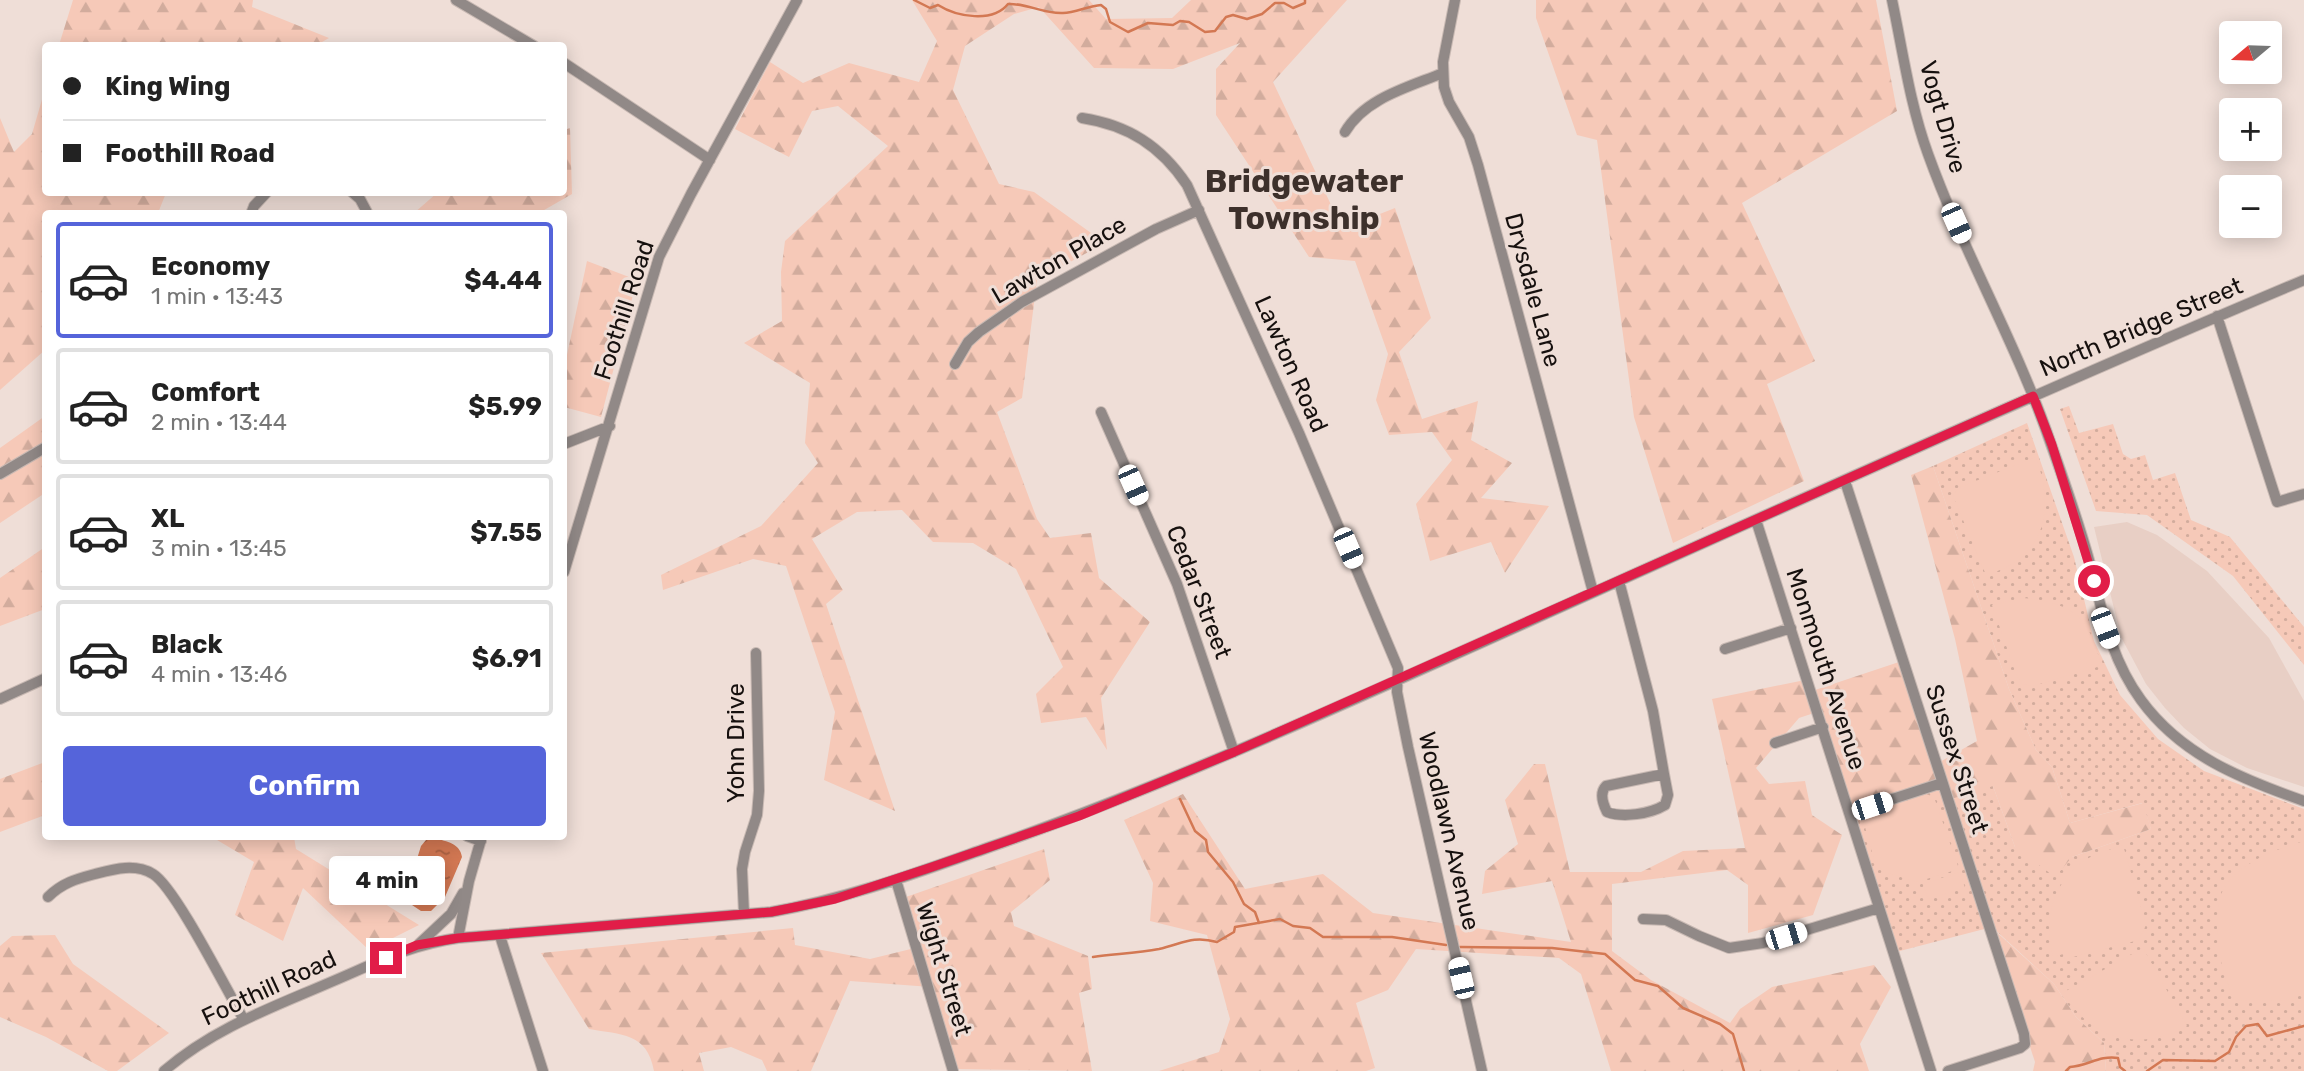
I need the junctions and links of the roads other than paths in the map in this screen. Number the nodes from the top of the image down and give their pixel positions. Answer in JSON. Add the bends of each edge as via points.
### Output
{"nodes":[{"id":1,"x":456,"y":0,"type":"edge"},
{"id":2,"x":797,"y":0,"type":"edge"},
{"id":3,"x":1455,"y":0,"type":"edge"},
{"id":4,"x":1892,"y":0,"type":"edge"},
{"id":5,"x":527,"y":42,"type":"edge"},
{"id":6,"x":567,"y":65,"type":"edge"},
{"id":7,"x":1443,"y":73,"type":"junction"},
{"id":8,"x":1082,"y":118,"type":"dead end"},
{"id":9,"x":1345,"y":132,"type":"dead end"},
{"id":10,"x":709,"y":160,"type":"junction"},
{"id":11,"x":263,"y":196,"type":"edge"},
{"id":12,"x":252,"y":210,"type":"edge"},
{"id":13,"x":1199,"y":210,"type":"junction"},
{"id":14,"x":2304,"y":280,"type":"edge"},
{"id":15,"x":2217,"y":316,"type":"junction"},
{"id":16,"x":954,"y":364,"type":"dead end"},
{"id":17,"x":2033,"y":396,"type":"junction"},
{"id":18,"x":1101,"y":412,"type":"dead end"},
{"id":19,"x":610,"y":426,"type":"junction"},
{"id":20,"x":567,"y":443,"type":"edge"},
{"id":21,"x":42,"y":449,"type":"edge"},
{"id":22,"x":0,"y":474,"type":"edge"},
{"id":23,"x":1845,"y":481,"type":"junction"},
{"id":24,"x":2304,"y":494,"type":"edge"},
{"id":25,"x":1756,"y":520,"type":"junction"},
{"id":26,"x":567,"y":562,"type":"edge"},
{"id":27,"x":1619,"y":581,"type":"junction"},
{"id":28,"x":1593,"y":593,"type":"junction"},
{"id":29,"x":1791,"y":628,"type":"junction"},
{"id":30,"x":1725,"y":649,"type":"dead end"},
{"id":31,"x":756,"y":653,"type":"dead end"},
{"id":32,"x":42,"y":679,"type":"edge"},
{"id":33,"x":1397,"y":681,"type":"junction"},
{"id":34,"x":0,"y":699,"type":"edge"},
{"id":35,"x":1823,"y":727,"type":"junction"},
{"id":36,"x":1774,"y":743,"type":"dead end"},
{"id":37,"x":1234,"y":752,"type":"junction"},
{"id":38,"x":1664,"y":774,"type":"junction"},
{"id":39,"x":1942,"y":783,"type":"junction"},
{"id":40,"x":2304,"y":801,"type":"edge"},
{"id":41,"x":1849,"y":813,"type":"junction"},
{"id":42,"x":482,"y":840,"type":"edge"},
{"id":43,"x":895,"y":880,"type":"junction"},
{"id":44,"x":469,"y":881,"type":"junction"},
{"id":45,"x":48,"y":898,"type":"dead end"},
{"id":46,"x":1878,"y":908,"type":"junction"},
{"id":47,"x":744,"y":914,"type":"junction"},
{"id":48,"x":1643,"y":919,"type":"dead end"},
{"id":49,"x":500,"y":936,"type":"junction"},
{"id":50,"x":458,"y":938,"type":"junction"},
{"id":51,"x":417,"y":945,"type":"junction"},
{"id":52,"x":244,"y":1020,"type":"junction"},
{"id":53,"x":164,"y":1071,"type":"edge"},
{"id":54,"x":543,"y":1071,"type":"edge"},
{"id":55,"x":953,"y":1071,"type":"edge"},
{"id":56,"x":1482,"y":1071,"type":"edge"},
{"id":57,"x":1931,"y":1071,"type":"edge"},
{"id":58,"x":1948,"y":1071,"type":"edge"}],
"edges":[{"from":1,"to":5,"type":"street"},
{"from":2,"to":10,"type":"street","name":"Foothill Road"},
{"from":3,"to":7,"type":"street","name":"Drysdale Lane"},
{"from":4,"to":17,"type":"street","name":"Vogt Drive","via":[[1929,158]]},
{"from":6,"to":10,"type":"street"},
{"from":7,"to":9,"type":"street","via":[[1388,95],[1351,121]]},
{"from":7,"to":28,"type":"street","name":"Drysdale Lane","via":[[1449,102],[1469,137],[1478,165]]},
{"from":8,"to":13,"type":"street","name":"Lawton Road","via":[[1102,121],[1152,145],[1177,170]]},
{"from":10,"to":19,"type":"street","name":"Foothill Road","via":[[659,257]]},
{"from":11,"to":12,"type":"street"},
{"from":13,"to":16,"type":"street","name":"Lawton Place","via":[[1022,302],[968,342]]},
{"from":13,"to":33,"type":"street","name":"Lawton Road","via":[[1398,668]]},
{"from":14,"to":15,"type":"street","name":"North Bridge Street"},
{"from":15,"to":17,"type":"street","name":"North Bridge Street"},
{"from":15,"to":24,"type":"street","via":[[2277,502]]},
{"from":17,"to":23,"type":"street","name":"North Bridge Street"},
{"from":17,"to":40,"type":"street","name":"Vogt Drive","via":[[2091,566],[2105,628],[2133,689],[2153,716],[2195,753]]},
{"from":18,"to":37,"type":"street","name":"Cedar Street","via":[[1177,584]]},
{"from":19,"to":20,"type":"street"},
{"from":19,"to":26,"type":"street","name":"Foothill Road"},
{"from":21,"to":22,"type":"street"},
{"from":23,"to":25,"type":"street","name":"North Bridge Street"},
{"from":23,"to":39,"type":"street","name":"Sussex Street"},
{"from":25,"to":27,"type":"street","name":"North Bridge Street"},
{"from":25,"to":29,"type":"street","name":"Monmouth Avenue"},
{"from":27,"to":28,"type":"street","name":"North Bridge Street"},
{"from":27,"to":38,"type":"street"},
{"from":28,"to":33,"type":"street","name":"North Bridge Street"},
{"from":29,"to":30,"type":"street"},
{"from":29,"to":35,"type":"street","name":"Monmouth Avenue"},
{"from":31,"to":47,"type":"street","name":"Yohn Drive","via":[[759,791],[742,869]]},
{"from":32,"to":34,"type":"street"},
{"from":33,"to":37,"type":"street","name":"North Bridge Street"},
{"from":33,"to":56,"type":"street","name":"Woodlawn Avenue"},
{"from":35,"to":36,"type":"street"},
{"from":35,"to":41,"type":"street","name":"Monmouth Avenue"},
{"from":37,"to":43,"type":"street","name":"North Bridge Street","via":[[1054,825]]},
{"from":38,"to":38,"type":"street","via":[[1606,786],[1602,796],[1607,812],[1622,815],[1665,805]]},
{"from":39,"to":41,"type":"street"},
{"from":39,"to":58,"type":"street","name":"Sussex Street","via":[[2025,1044]]},
{"from":41,"to":46,"type":"street","name":"Monmouth Avenue"},
{"from":42,"to":44,"type":"street"},
{"from":43,"to":47,"type":"street","name":"North Bridge Street","via":[[814,904]]},
{"from":43,"to":55,"type":"street","name":"Wight Street"},
{"from":44,"to":50,"type":"street"},
{"from":44,"to":51,"type":"street","via":[[451,914]]},
{"from":45,"to":52,"type":"street","via":[[73,880],[108,870],[136,868],[155,875],[174,898]]},
{"from":46,"to":48,"type":"street","via":[[1763,943],[1730,948],[1666,920]]},
{"from":46,"to":57,"type":"street","name":"Monmouth Avenue"},
{"from":47,"to":49,"type":"street","name":"North Bridge Street"},
{"from":49,"to":50,"type":"street","name":"North Bridge Street"},
{"from":49,"to":54,"type":"street"},
{"from":50,"to":51,"type":"street","name":"Foothill Road"},
{"from":51,"to":52,"type":"street","name":"Foothill Road"},
{"from":52,"to":53,"type":"street","name":"Foothill Road"}]}
